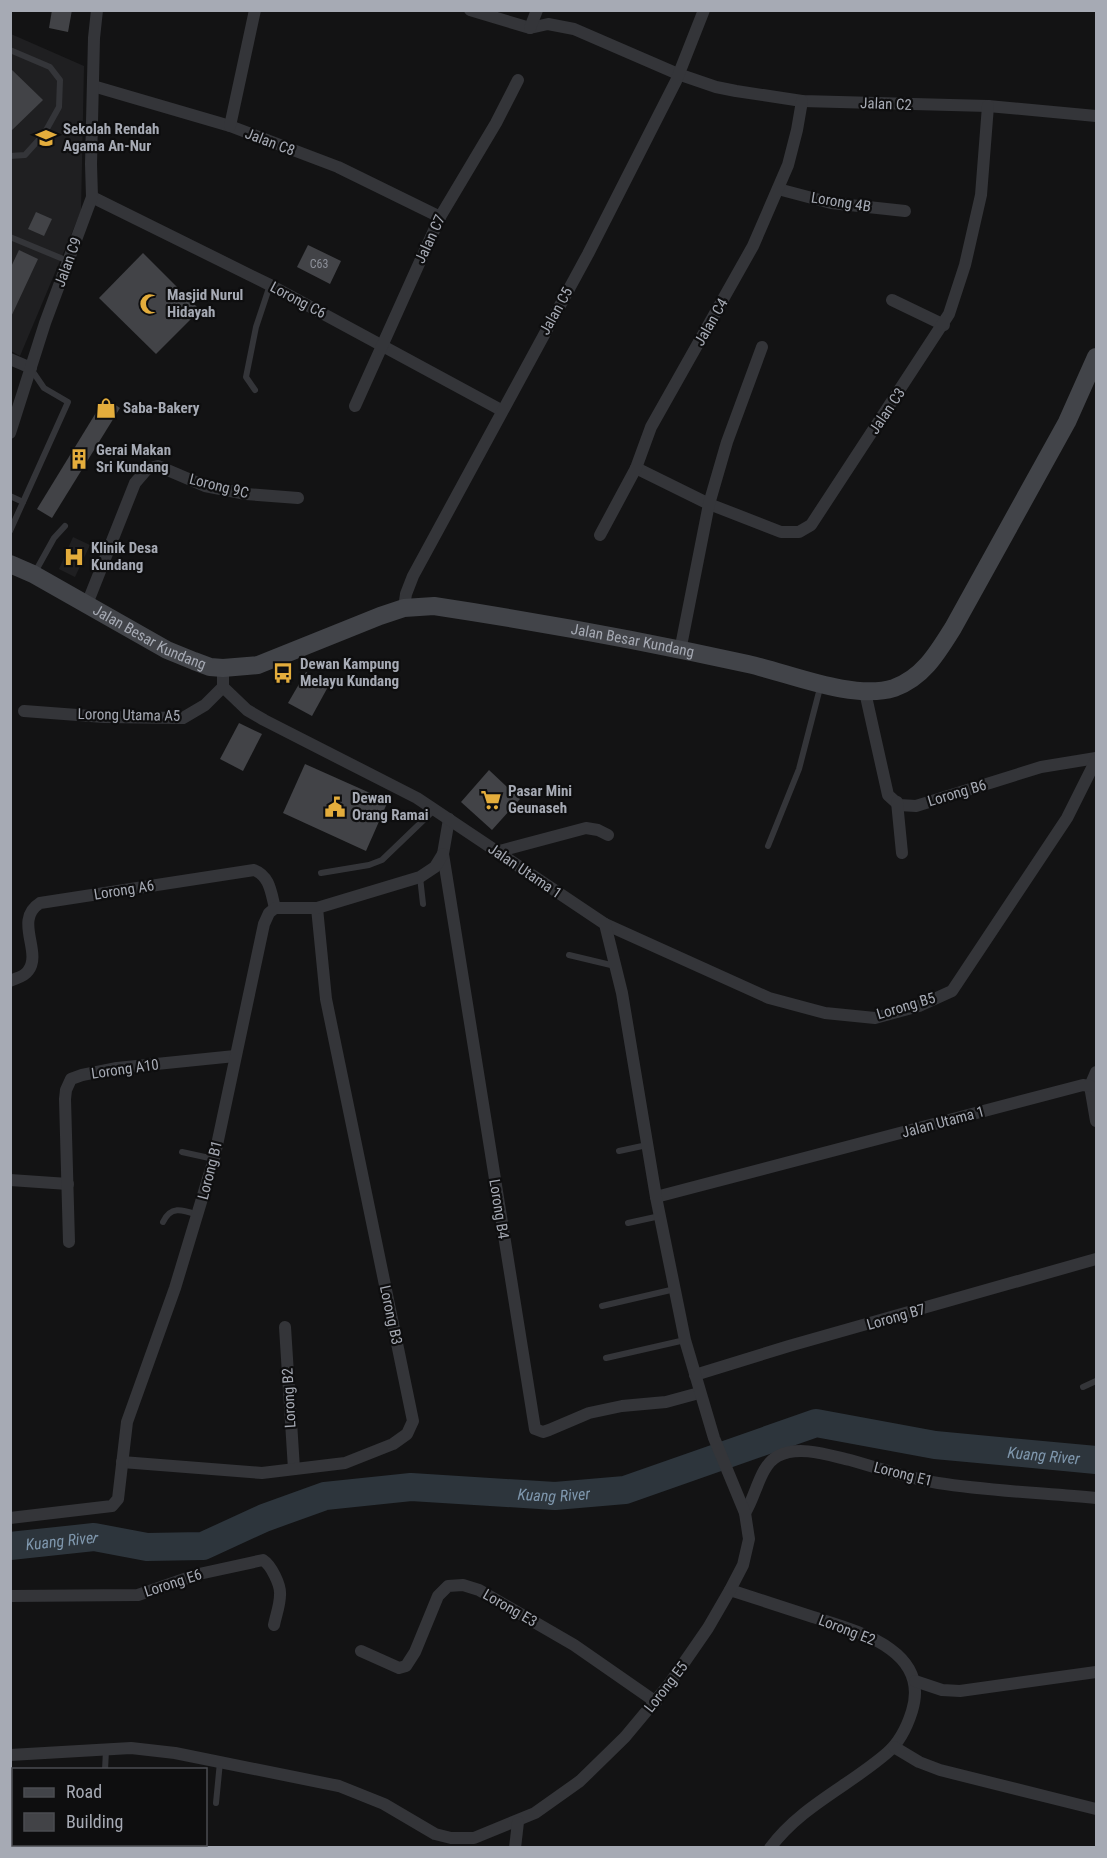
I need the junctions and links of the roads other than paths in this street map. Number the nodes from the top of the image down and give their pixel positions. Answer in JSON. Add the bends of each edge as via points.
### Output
{"nodes":[{"id":1,"x":97,"y":10,"type":"edge"},
{"id":2,"x":255,"y":10,"type":"edge"},
{"id":3,"x":470,"y":10,"type":"edge"},
{"id":4,"x":537,"y":10,"type":"edge"},
{"id":5,"x":704,"y":10,"type":"edge"},
{"id":6,"x":530,"y":28,"type":"junction"},
{"id":7,"x":10,"y":50,"type":"edge"},
{"id":8,"x":678,"y":74,"type":"junction"},
{"id":9,"x":518,"y":80,"type":"dead end"},
{"id":10,"x":93,"y":86,"type":"junction"},
{"id":11,"x":802,"y":101,"type":"junction"},
{"id":12,"x":988,"y":106,"type":"junction"},
{"id":13,"x":1096,"y":116,"type":"edge"},
{"id":14,"x":230,"y":126,"type":"junction"},
{"id":15,"x":10,"y":156,"type":"edge"},
{"id":16,"x":778,"y":189,"type":"junction"},
{"id":17,"x":92,"y":197,"type":"junction"},
{"id":18,"x":904,"y":211,"type":"dead end"},
{"id":19,"x":440,"y":217,"type":"junction"},
{"id":20,"x":10,"y":237,"type":"edge"},
{"id":21,"x":68,"y":261,"type":"junction"},
{"id":22,"x":270,"y":285,"type":"junction"},
{"id":23,"x":892,"y":300,"type":"dead end"},
{"id":24,"x":944,"y":325,"type":"junction"},
{"id":25,"x":382,"y":344,"type":"junction"},
{"id":26,"x":762,"y":347,"type":"dead end"},
{"id":27,"x":1096,"y":357,"type":"edge"},
{"id":28,"x":10,"y":359,"type":"edge"},
{"id":29,"x":31,"y":368,"type":"junction"},
{"id":30,"x":255,"y":390,"type":"dead end"},
{"id":31,"x":354,"y":406,"type":"dead end"},
{"id":32,"x":501,"y":410,"type":"junction"},
{"id":33,"x":10,"y":433,"type":"edge"},
{"id":34,"x":636,"y":468,"type":"junction"},
{"id":35,"x":10,"y":496,"type":"edge"},
{"id":36,"x":298,"y":498,"type":"dead end"},
{"id":37,"x":23,"y":502,"type":"junction"},
{"id":38,"x":709,"y":504,"type":"junction"},
{"id":39,"x":65,"y":526,"type":"dead end"},
{"id":40,"x":10,"y":531,"type":"edge"},
{"id":41,"x":600,"y":535,"type":"dead end"},
{"id":42,"x":10,"y":564,"type":"edge"},
{"id":43,"x":33,"y":574,"type":"junction"},
{"id":44,"x":87,"y":604,"type":"junction"},
{"id":45,"x":404,"y":608,"type":"junction"},
{"id":46,"x":680,"y":651,"type":"junction"},
{"id":47,"x":223,"y":669,"type":"junction"},
{"id":48,"x":821,"y":684,"type":"junction"},
{"id":49,"x":223,"y":687,"type":"junction"},
{"id":50,"x":865,"y":692,"type":"junction"},
{"id":51,"x":24,"y":711,"type":"dead end"},
{"id":52,"x":1096,"y":759,"type":"edge"},
{"id":53,"x":897,"y":802,"type":"junction"},
{"id":54,"x":434,"y":810,"type":"junction"},
{"id":55,"x":449,"y":819,"type":"junction"},
{"id":56,"x":608,"y":835,"type":"dead end"},
{"id":57,"x":768,"y":846,"type":"dead end"},
{"id":58,"x":496,"y":852,"type":"junction"},
{"id":59,"x":902,"y":853,"type":"dead end"},
{"id":60,"x":443,"y":854,"type":"junction"},
{"id":61,"x":321,"y":873,"type":"dead end"},
{"id":62,"x":420,"y":877,"type":"junction"},
{"id":63,"x":423,"y":904,"type":"dead end"},
{"id":64,"x":275,"y":908,"type":"junction"},
{"id":65,"x":317,"y":908,"type":"junction"},
{"id":66,"x":605,"y":924,"type":"junction"},
{"id":67,"x":569,"y":955,"type":"dead end"},
{"id":68,"x":616,"y":966,"type":"junction"},
{"id":69,"x":10,"y":981,"type":"edge"},
{"id":70,"x":235,"y":1056,"type":"junction"},
{"id":71,"x":1096,"y":1072,"type":"edge"},
{"id":72,"x":1090,"y":1086,"type":"junction"},
{"id":73,"x":1096,"y":1120,"type":"edge"},
{"id":74,"x":647,"y":1145,"type":"junction"},
{"id":75,"x":619,"y":1151,"type":"dead end"},
{"id":76,"x":182,"y":1152,"type":"dead end"},
{"id":77,"x":214,"y":1159,"type":"junction"},
{"id":78,"x":10,"y":1180,"type":"edge"},
{"id":79,"x":68,"y":1184,"type":"junction"},
{"id":80,"x":656,"y":1197,"type":"junction"},
{"id":81,"x":198,"y":1215,"type":"junction"},
{"id":82,"x":660,"y":1216,"type":"junction"},
{"id":83,"x":163,"y":1222,"type":"dead end"},
{"id":84,"x":628,"y":1223,"type":"dead end"},
{"id":85,"x":69,"y":1242,"type":"dead end"},
{"id":86,"x":1096,"y":1259,"type":"edge"},
{"id":87,"x":675,"y":1289,"type":"junction"},
{"id":88,"x":602,"y":1306,"type":"dead end"},
{"id":89,"x":285,"y":1327,"type":"dead end"},
{"id":90,"x":685,"y":1340,"type":"junction"},
{"id":91,"x":606,"y":1358,"type":"dead end"},
{"id":92,"x":695,"y":1376,"type":"junction"},
{"id":93,"x":1096,"y":1381,"type":"edge"},
{"id":94,"x":1083,"y":1387,"type":"dead end"},
{"id":95,"x":699,"y":1393,"type":"junction"},
{"id":96,"x":122,"y":1462,"type":"junction"},
{"id":97,"x":294,"y":1469,"type":"junction"},
{"id":98,"x":1096,"y":1498,"type":"edge"},
{"id":99,"x":745,"y":1513,"type":"junction"},
{"id":100,"x":10,"y":1518,"type":"edge"},
{"id":101,"x":730,"y":1590,"type":"junction"},
{"id":102,"x":10,"y":1596,"type":"edge"},
{"id":103,"x":274,"y":1625,"type":"dead end"},
{"id":104,"x":361,"y":1651,"type":"dead end"},
{"id":105,"x":1096,"y":1672,"type":"edge"},
{"id":106,"x":915,"y":1681,"type":"junction"},
{"id":107,"x":656,"y":1702,"type":"junction"},
{"id":108,"x":894,"y":1747,"type":"junction"},
{"id":109,"x":106,"y":1749,"type":"junction"},
{"id":110,"x":10,"y":1755,"type":"edge"},
{"id":111,"x":220,"y":1762,"type":"junction"},
{"id":112,"x":105,"y":1768,"type":"edge"},
{"id":113,"x":216,"y":1803,"type":"dead end"},
{"id":114,"x":1096,"y":1809,"type":"edge"},
{"id":115,"x":518,"y":1822,"type":"junction"},
{"id":116,"x":515,"y":1848,"type":"edge"},
{"id":117,"x":770,"y":1848,"type":"edge"}],
"edges":[{"from":1,"to":10,"type":"street","name":"Jalan C9"},
{"from":2,"to":14,"type":"street"},
{"from":3,"to":6,"type":"street"},
{"from":4,"to":6,"type":"street"},
{"from":5,"to":8,"type":"street","name":"Jalan C5"},
{"from":6,"to":8,"type":"street","name":"Jalan C2","via":[[548,24],[574,29]]},
{"from":7,"to":15,"type":"lane","via":[[50,67],[60,80],[59,107],[44,134],[25,155]]},
{"from":8,"to":11,"type":"street","name":"Jalan C2","via":[[726,89]]},
{"from":8,"to":32,"type":"street","name":"Jalan C5","via":[[588,254]]},
{"from":9,"to":19,"type":"street","name":"Jalan C7"},
{"from":10,"to":14,"type":"street","name":"Jalan C8"},
{"from":10,"to":17,"type":"street","name":"Jalan C9"},
{"from":11,"to":12,"type":"street","name":"Jalan C2"},
{"from":11,"to":16,"type":"street","name":"Jalan C4","via":[[798,130]]},
{"from":12,"to":13,"type":"street","name":"Jalan C2"},
{"from":12,"to":24,"type":"street","name":"Jalan C3","via":[[981,195],[966,265]]},
{"from":14,"to":19,"type":"street","name":"Jalan C8","via":[[338,167]]},
{"from":16,"to":18,"type":"street","name":"Lorong 4B","via":[[831,204]]},
{"from":16,"to":34,"type":"street","name":"Jalan C4","via":[[753,246],[651,427]]},
{"from":17,"to":21,"type":"street","name":"Jalan C9"},
{"from":17,"to":22,"type":"street","name":"Lorong C6"},
{"from":19,"to":25,"type":"street","name":"Jalan C7"},
{"from":20,"to":21,"type":"lane"},
{"from":21,"to":29,"type":"street","name":"Jalan C9"},
{"from":22,"to":25,"type":"street","name":"Lorong C6"},
{"from":22,"to":30,"type":"lane","via":[[246,377]]},
{"from":23,"to":24,"type":"street"},
{"from":24,"to":38,"type":"street","name":"Jalan C3","via":[[811,525],[800,532],[780,532]]},
{"from":25,"to":31,"type":"street","name":"Jalan C7"},
{"from":25,"to":32,"type":"street","name":"Lorong C6"},
{"from":26,"to":38,"type":"street"},
{"from":27,"to":50,"type":"main road","name":"Jalan Besar Kundang","via":[[1067,422],[933,659],[915,678],[893,688]]},
{"from":28,"to":29,"type":"street"},
{"from":29,"to":33,"type":"street","name":"Jalan C9"},
{"from":29,"to":37,"type":"lane","via":[[44,388],[68,402]]},
{"from":32,"to":45,"type":"street","name":"Jalan C5","via":[[413,576]]},
{"from":34,"to":38,"type":"street","name":"Jalan C3"},
{"from":34,"to":41,"type":"street","name":"Jalan C4"},
{"from":35,"to":37,"type":"lane"},
{"from":36,"to":44,"type":"street","name":"Lorong 9C","via":[[246,494],[205,486],[158,466],[147,469],[135,483]]},
{"from":37,"to":40,"type":"lane"},
{"from":38,"to":46,"type":"street"},
{"from":39,"to":43,"type":"lane"},
{"from":42,"to":43,"type":"main road","name":"Jalan Besar Kundang"},
{"from":43,"to":44,"type":"main road","name":"Jalan Besar Kundang"},
{"from":44,"to":47,"type":"main road","name":"Jalan Besar Kundang","via":[[167,650]]},
{"from":45,"to":46,"type":"main road","name":"Jalan Besar Kundang","via":[[454,609]]},
{"from":45,"to":47,"type":"main road","name":"Jalan Besar Kundang","via":[[258,665]]},
{"from":46,"to":48,"type":"main road","name":"Jalan Besar Kundang","via":[[750,664]]},
{"from":47,"to":49,"type":"street"},
{"from":48,"to":50,"type":"main road","name":"Jalan Besar Kundang"},
{"from":48,"to":57,"type":"lane","via":[[799,769]]},
{"from":49,"to":51,"type":"street","name":"Lorong Utama A5","via":[[205,705],[183,718]]},
{"from":49,"to":54,"type":"street","name":"Jalan Utama 1","via":[[264,720]]},
{"from":50,"to":53,"type":"street","via":[[888,795]]},
{"from":52,"to":53,"type":"street","name":"Lorong B6","via":[[1041,767],[916,806]]},
{"from":52,"to":66,"type":"street","name":"Lorong B5","via":[[1067,818],[952,992],[919,1006],[875,1018],[825,1013],[769,998]]},
{"from":53,"to":59,"type":"street"},
{"from":54,"to":55,"type":"street","name":"Jalan Utama 1"},
{"from":54,"to":61,"type":"lane","via":[[382,860]]},
{"from":55,"to":58,"type":"street","name":"Jalan Utama 1"},
{"from":55,"to":60,"type":"street","name":"Lorong B4"},
{"from":56,"to":58,"type":"street","via":[[586,828]]},
{"from":58,"to":66,"type":"street","name":"Jalan Utama 1"},
{"from":60,"to":62,"type":"street","via":[[435,867]]},
{"from":60,"to":95,"type":"street","name":"Lorong B4","via":[[535,1429],[543,1432],[589,1413]]},
{"from":62,"to":63,"type":"lane"},
{"from":62,"to":65,"type":"street"},
{"from":64,"to":65,"type":"street"},
{"from":64,"to":69,"type":"street","name":"Lorong A6","via":[[267,879],[254,870],[40,903],[28,916],[32,962],[29,971]]},
{"from":64,"to":70,"type":"street","name":"Lorong B1","via":[[264,924]]},
{"from":65,"to":97,"type":"street","name":"Lorong B3","via":[[326,999],[413,1420],[407,1434],[393,1444],[345,1463]]},
{"from":66,"to":68,"type":"street"},
{"from":67,"to":68,"type":"lane"},
{"from":68,"to":74,"type":"street"},
{"from":70,"to":77,"type":"street","name":"Lorong B1"},
{"from":70,"to":79,"type":"street","name":"Lorong A10","via":[[117,1068],[70,1080],[65,1099]]},
{"from":71,"to":72,"type":"street"},
{"from":72,"to":73,"type":"street"},
{"from":72,"to":80,"type":"street","name":"Jalan Utama 1"},
{"from":74,"to":75,"type":"lane"},
{"from":74,"to":80,"type":"street"},
{"from":76,"to":77,"type":"lane"},
{"from":77,"to":81,"type":"street","name":"Lorong B1"},
{"from":78,"to":79,"type":"street"},
{"from":79,"to":85,"type":"street","name":"Lorong A10"},
{"from":80,"to":82,"type":"street"},
{"from":81,"to":83,"type":"lane","via":[[177,1209],[169,1212]]},
{"from":81,"to":96,"type":"street","name":"Lorong B1","via":[[127,1422]]},
{"from":82,"to":84,"type":"lane"},
{"from":82,"to":87,"type":"street"},
{"from":86,"to":92,"type":"street","name":"Lorong B7"},
{"from":87,"to":88,"type":"lane"},
{"from":87,"to":90,"type":"street"},
{"from":89,"to":97,"type":"street","name":"Lorong B2"},
{"from":90,"to":91,"type":"lane"},
{"from":90,"to":92,"type":"street"},
{"from":92,"to":95,"type":"street"},
{"from":93,"to":94,"type":"lane"},
{"from":95,"to":99,"type":"street","name":"Lorong E5"},
{"from":96,"to":97,"type":"street","name":"Lorong B3","via":[[262,1473]]},
{"from":96,"to":100,"type":"street","name":"Lorong B1","via":[[118,1499],[112,1506]]},
{"from":98,"to":99,"type":"street","name":"Lorong E1","via":[[936,1483],[829,1455],[797,1451],[772,1459]]},
{"from":99,"to":101,"type":"street","name":"Lorong E5","via":[[747,1553]]},
{"from":101,"to":106,"type":"street","name":"Lorong E2","via":[[874,1638],[900,1656]]},
{"from":101,"to":107,"type":"street","name":"Lorong E5"},
{"from":102,"to":103,"type":"street","name":"Lorong E6","via":[[138,1595],[199,1574],[263,1560],[280,1589]]},
{"from":104,"to":107,"type":"street","name":"Lorong E3","via":[[399,1668],[406,1666],[438,1596],[448,1586],[463,1585],[479,1590],[574,1645]]},
{"from":105,"to":106,"type":"street","via":[[960,1691]]},
{"from":106,"to":108,"type":"street","via":[[915,1703]]},
{"from":107,"to":115,"type":"street","name":"Lorong E5","via":[[580,1781],[554,1802]]},
{"from":108,"to":114,"type":"street","via":[[956,1775]]},
{"from":108,"to":117,"type":"street","via":[[804,1812]]},
{"from":109,"to":110,"type":"street","name":"Lorong E5"},
{"from":109,"to":111,"type":"street","name":"Lorong E5","via":[[150,1749]]},
{"from":109,"to":112,"type":"lane"},
{"from":111,"to":113,"type":"lane"},
{"from":111,"to":115,"type":"street","name":"Lorong E5","via":[[339,1786],[384,1804],[435,1834],[451,1838],[474,1838]]},
{"from":115,"to":116,"type":"street"}]}
